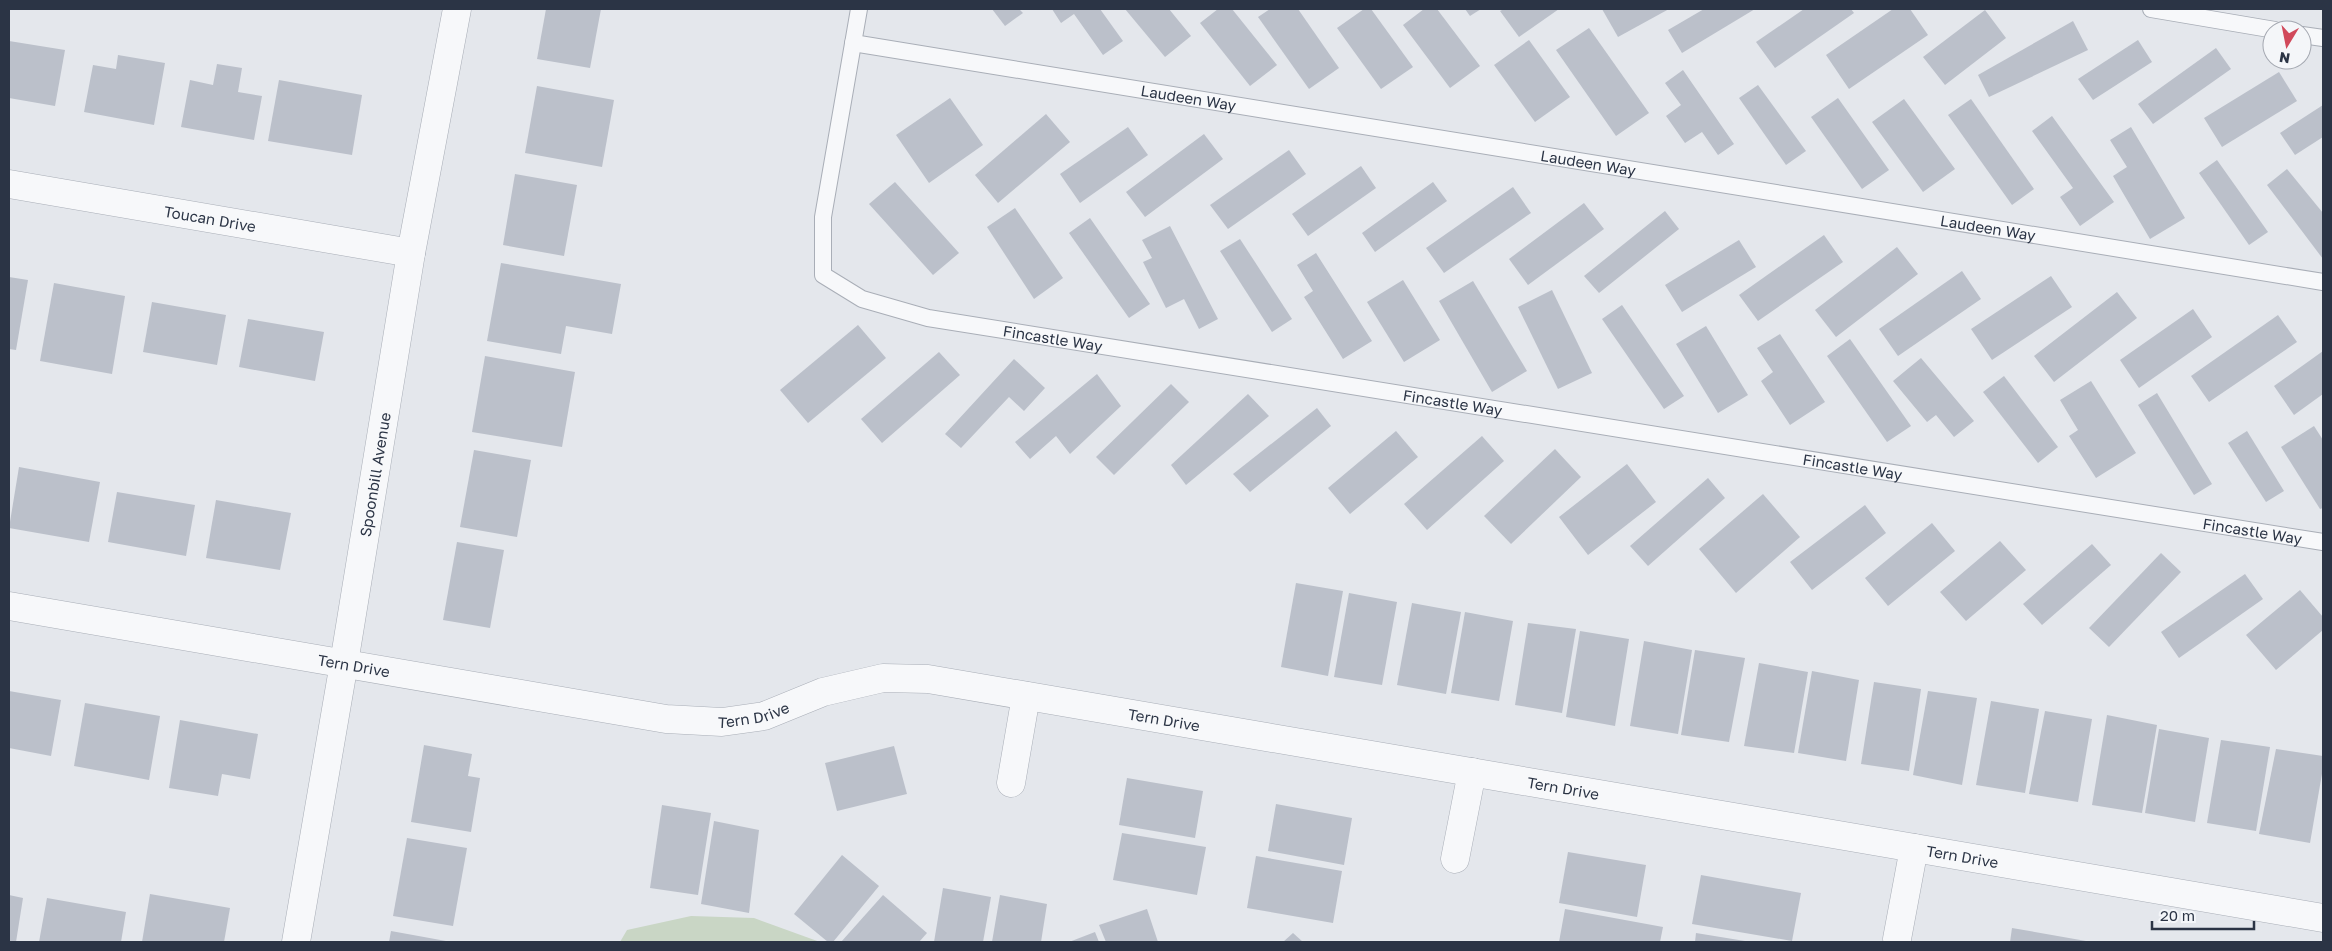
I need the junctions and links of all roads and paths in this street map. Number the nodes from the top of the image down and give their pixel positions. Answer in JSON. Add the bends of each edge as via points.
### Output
{"nodes":[{"id":1,"x":457,"y":9,"type":"edge"},
{"id":2,"x":859,"y":9,"type":"edge"},
{"id":3,"x":2151,"y":9,"type":"edge"},
{"id":4,"x":2262,"y":28,"type":"edge"},
{"id":5,"x":853,"y":43,"type":"junction"},
{"id":6,"x":9,"y":184,"type":"edge"},
{"id":7,"x":410,"y":253,"type":"junction"},
{"id":8,"x":2323,"y":282,"type":"edge"},
{"id":9,"x":2323,"y":542,"type":"edge"},
{"id":10,"x":9,"y":606,"type":"edge"},
{"id":11,"x":344,"y":662,"type":"junction"},
{"id":12,"x":1026,"y":696,"type":"junction"},
{"id":13,"x":1472,"y":772,"type":"junction"},
{"id":14,"x":1011,"y":784,"type":"dead end"},
{"id":15,"x":1914,"y":848,"type":"junction"},
{"id":16,"x":1455,"y":859,"type":"dead end"},
{"id":17,"x":2323,"y":918,"type":"edge"},
{"id":18,"x":1897,"y":939,"type":"dead end"},
{"id":19,"x":296,"y":942,"type":"edge"}],
"edges":[{"from":1,"to":7,"type":"street","name":"Spoonbill Avenue"},
{"from":2,"to":5,"type":"lane"},
{"from":3,"to":4,"type":"lane"},
{"from":5,"to":8,"type":"lane","name":"Laudeen Way"},
{"from":5,"to":9,"type":"lane","name":"Fincastle Way","via":[[823,217],[823,276],[862,298],[928,318]]},
{"from":6,"to":7,"type":"street","name":"Toucan Drive"},
{"from":7,"to":11,"type":"street","name":"Spoonbill Avenue"},
{"from":10,"to":11,"type":"street","name":"Tern Drive"},
{"from":11,"to":12,"type":"street","name":"Tern Drive","via":[[666,719],[722,722],[764,716],[823,692],[883,678],[928,679]]},
{"from":11,"to":19,"type":"street","name":"Spoonbill Avenue"},
{"from":12,"to":13,"type":"street","name":"Tern Drive"},
{"from":12,"to":14,"type":"street"},
{"from":13,"to":15,"type":"street","name":"Tern Drive"},
{"from":13,"to":16,"type":"street"},
{"from":15,"to":17,"type":"street","name":"Tern Drive"},
{"from":15,"to":18,"type":"street"}]}
